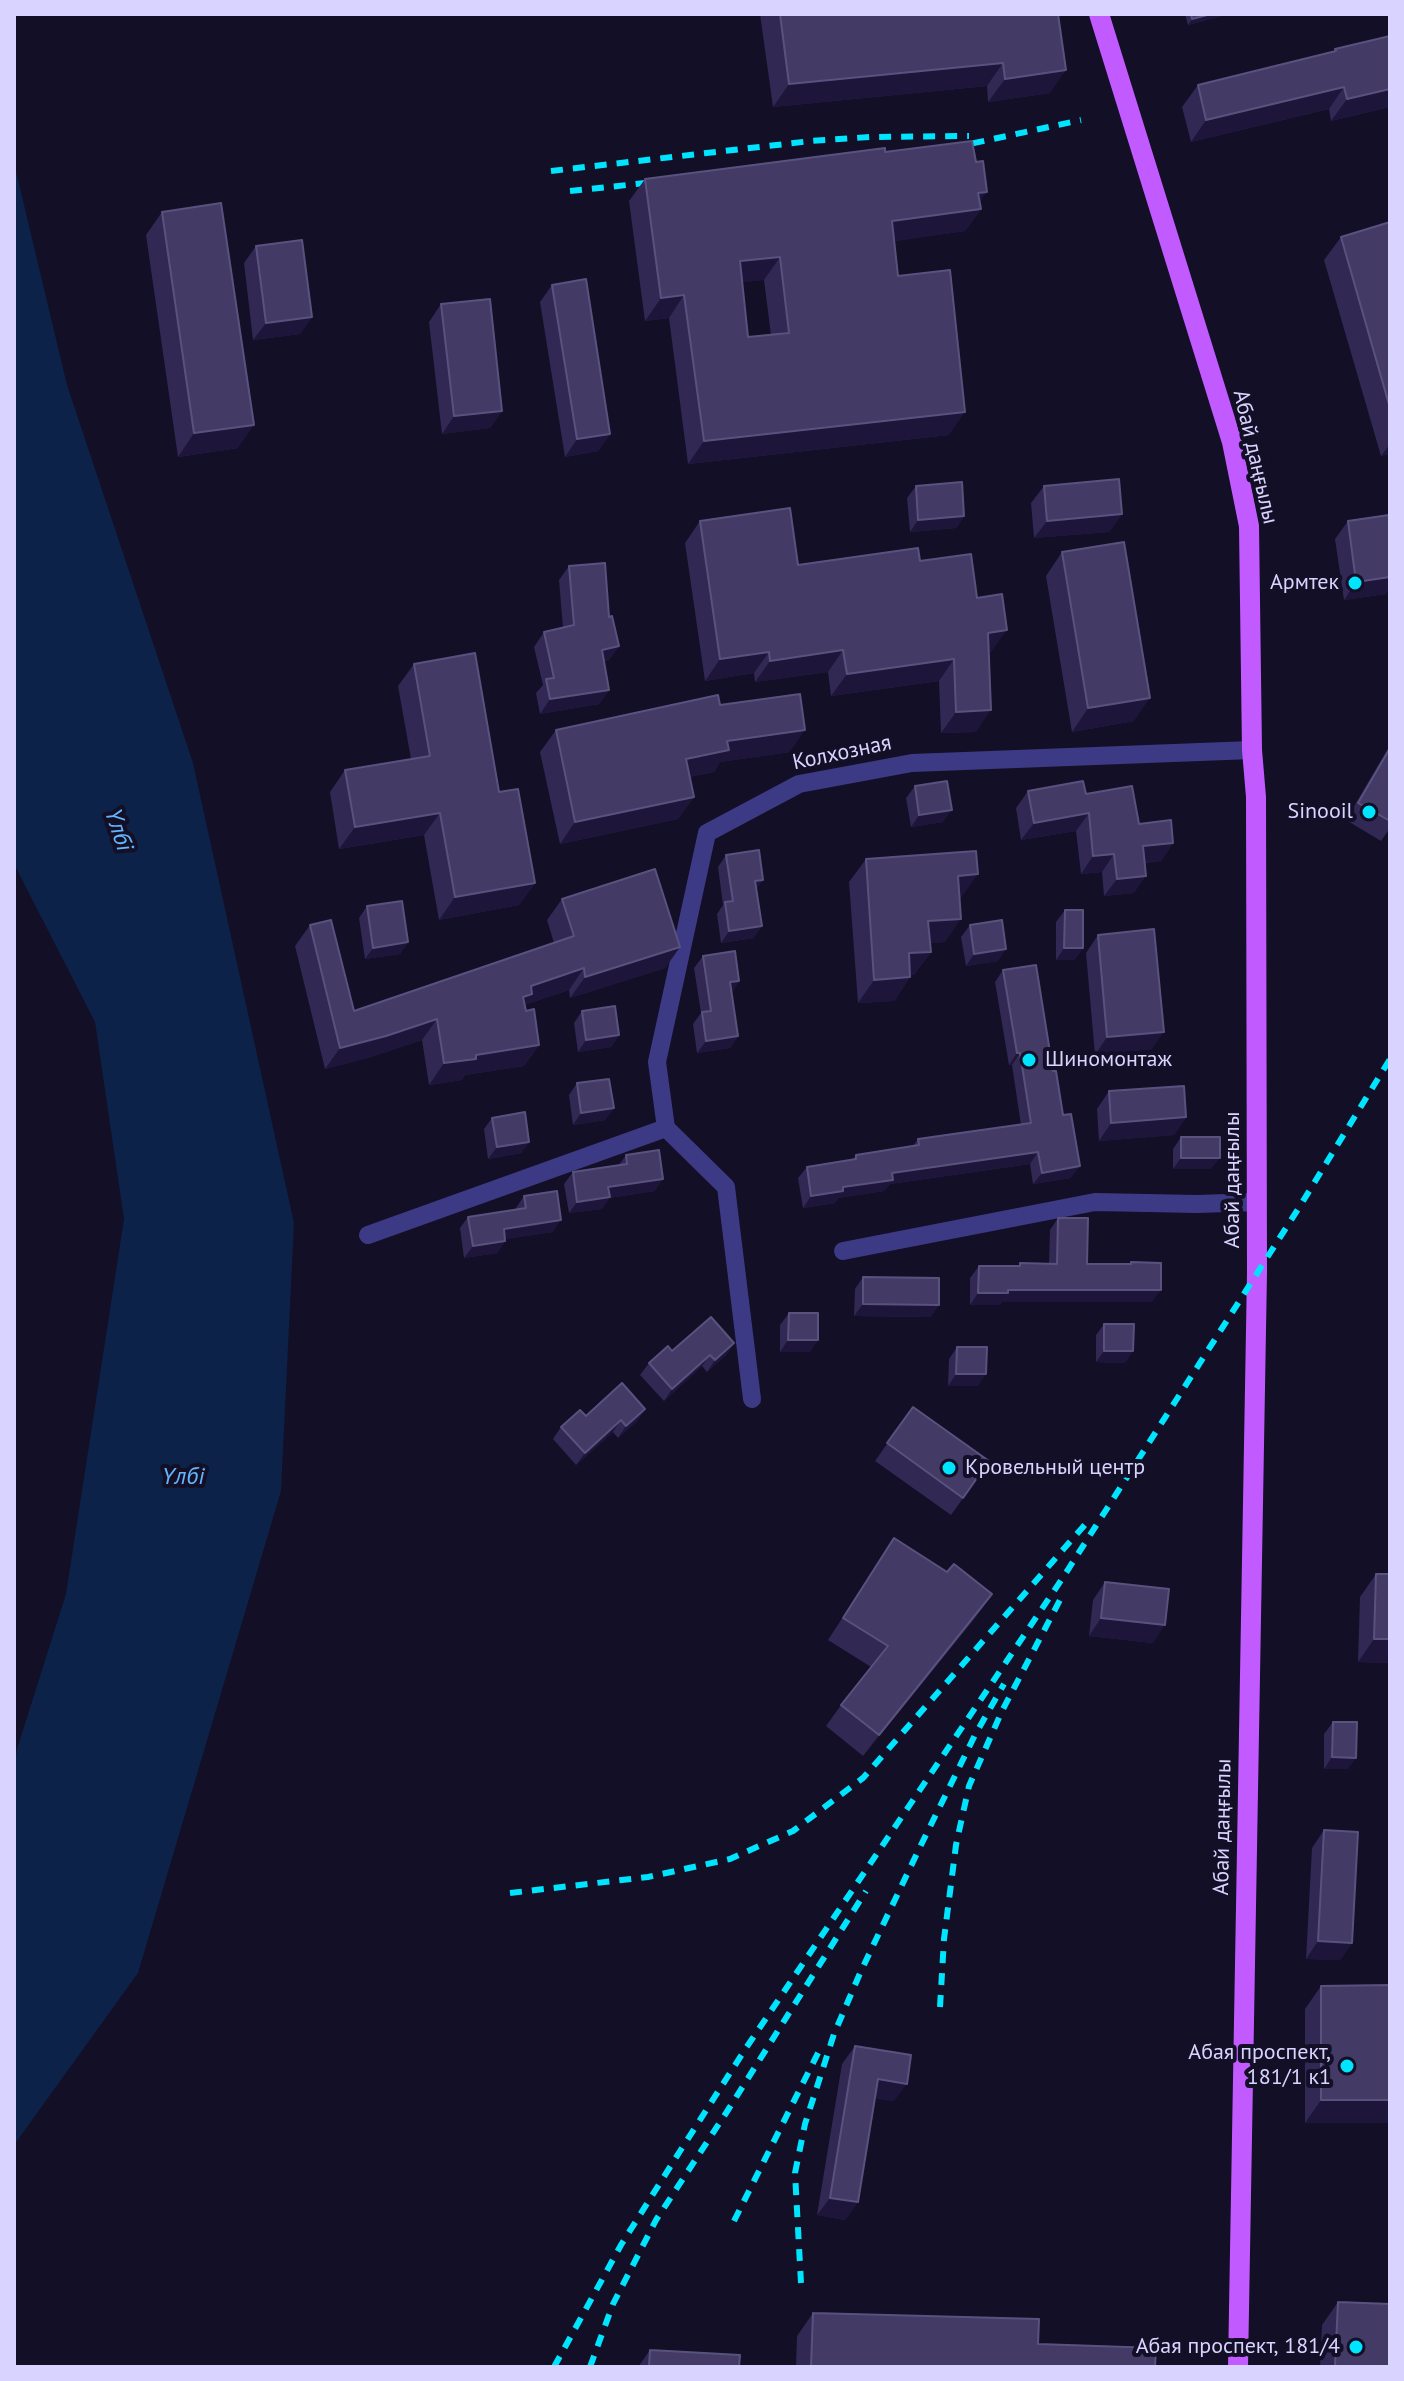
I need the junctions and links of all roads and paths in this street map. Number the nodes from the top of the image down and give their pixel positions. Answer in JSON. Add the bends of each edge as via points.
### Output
{"nodes":[{"id":1,"x":1099,"y":14,"type":"edge"},
{"id":2,"x":1252,"y":750,"type":"junction"},
{"id":3,"x":666,"y":1128,"type":"junction"},
{"id":4,"x":1257,"y":1202,"type":"junction"},
{"id":5,"x":368,"y":1235,"type":"dead end"},
{"id":6,"x":843,"y":1251,"type":"dead end"},
{"id":7,"x":752,"y":1399,"type":"dead end"},
{"id":8,"x":1238,"y":2367,"type":"edge"}],
"edges":[{"from":1,"to":2,"type":"main road","name":"Абай даңғылы","via":[[1232,442],[1249,526]]},
{"from":2,"to":3,"type":"street","name":"Колхозная","via":[[912,763],[799,784],[707,833],[657,1062]]},
{"from":2,"to":4,"type":"main road","name":"Абай даңғылы"},
{"from":3,"to":5,"type":"street"},
{"from":3,"to":7,"type":"street","via":[[726,1187]]},
{"from":4,"to":6,"type":"street","via":[[1095,1202]]},
{"from":4,"to":8,"type":"main road","name":"Абай даңғылы"}]}
